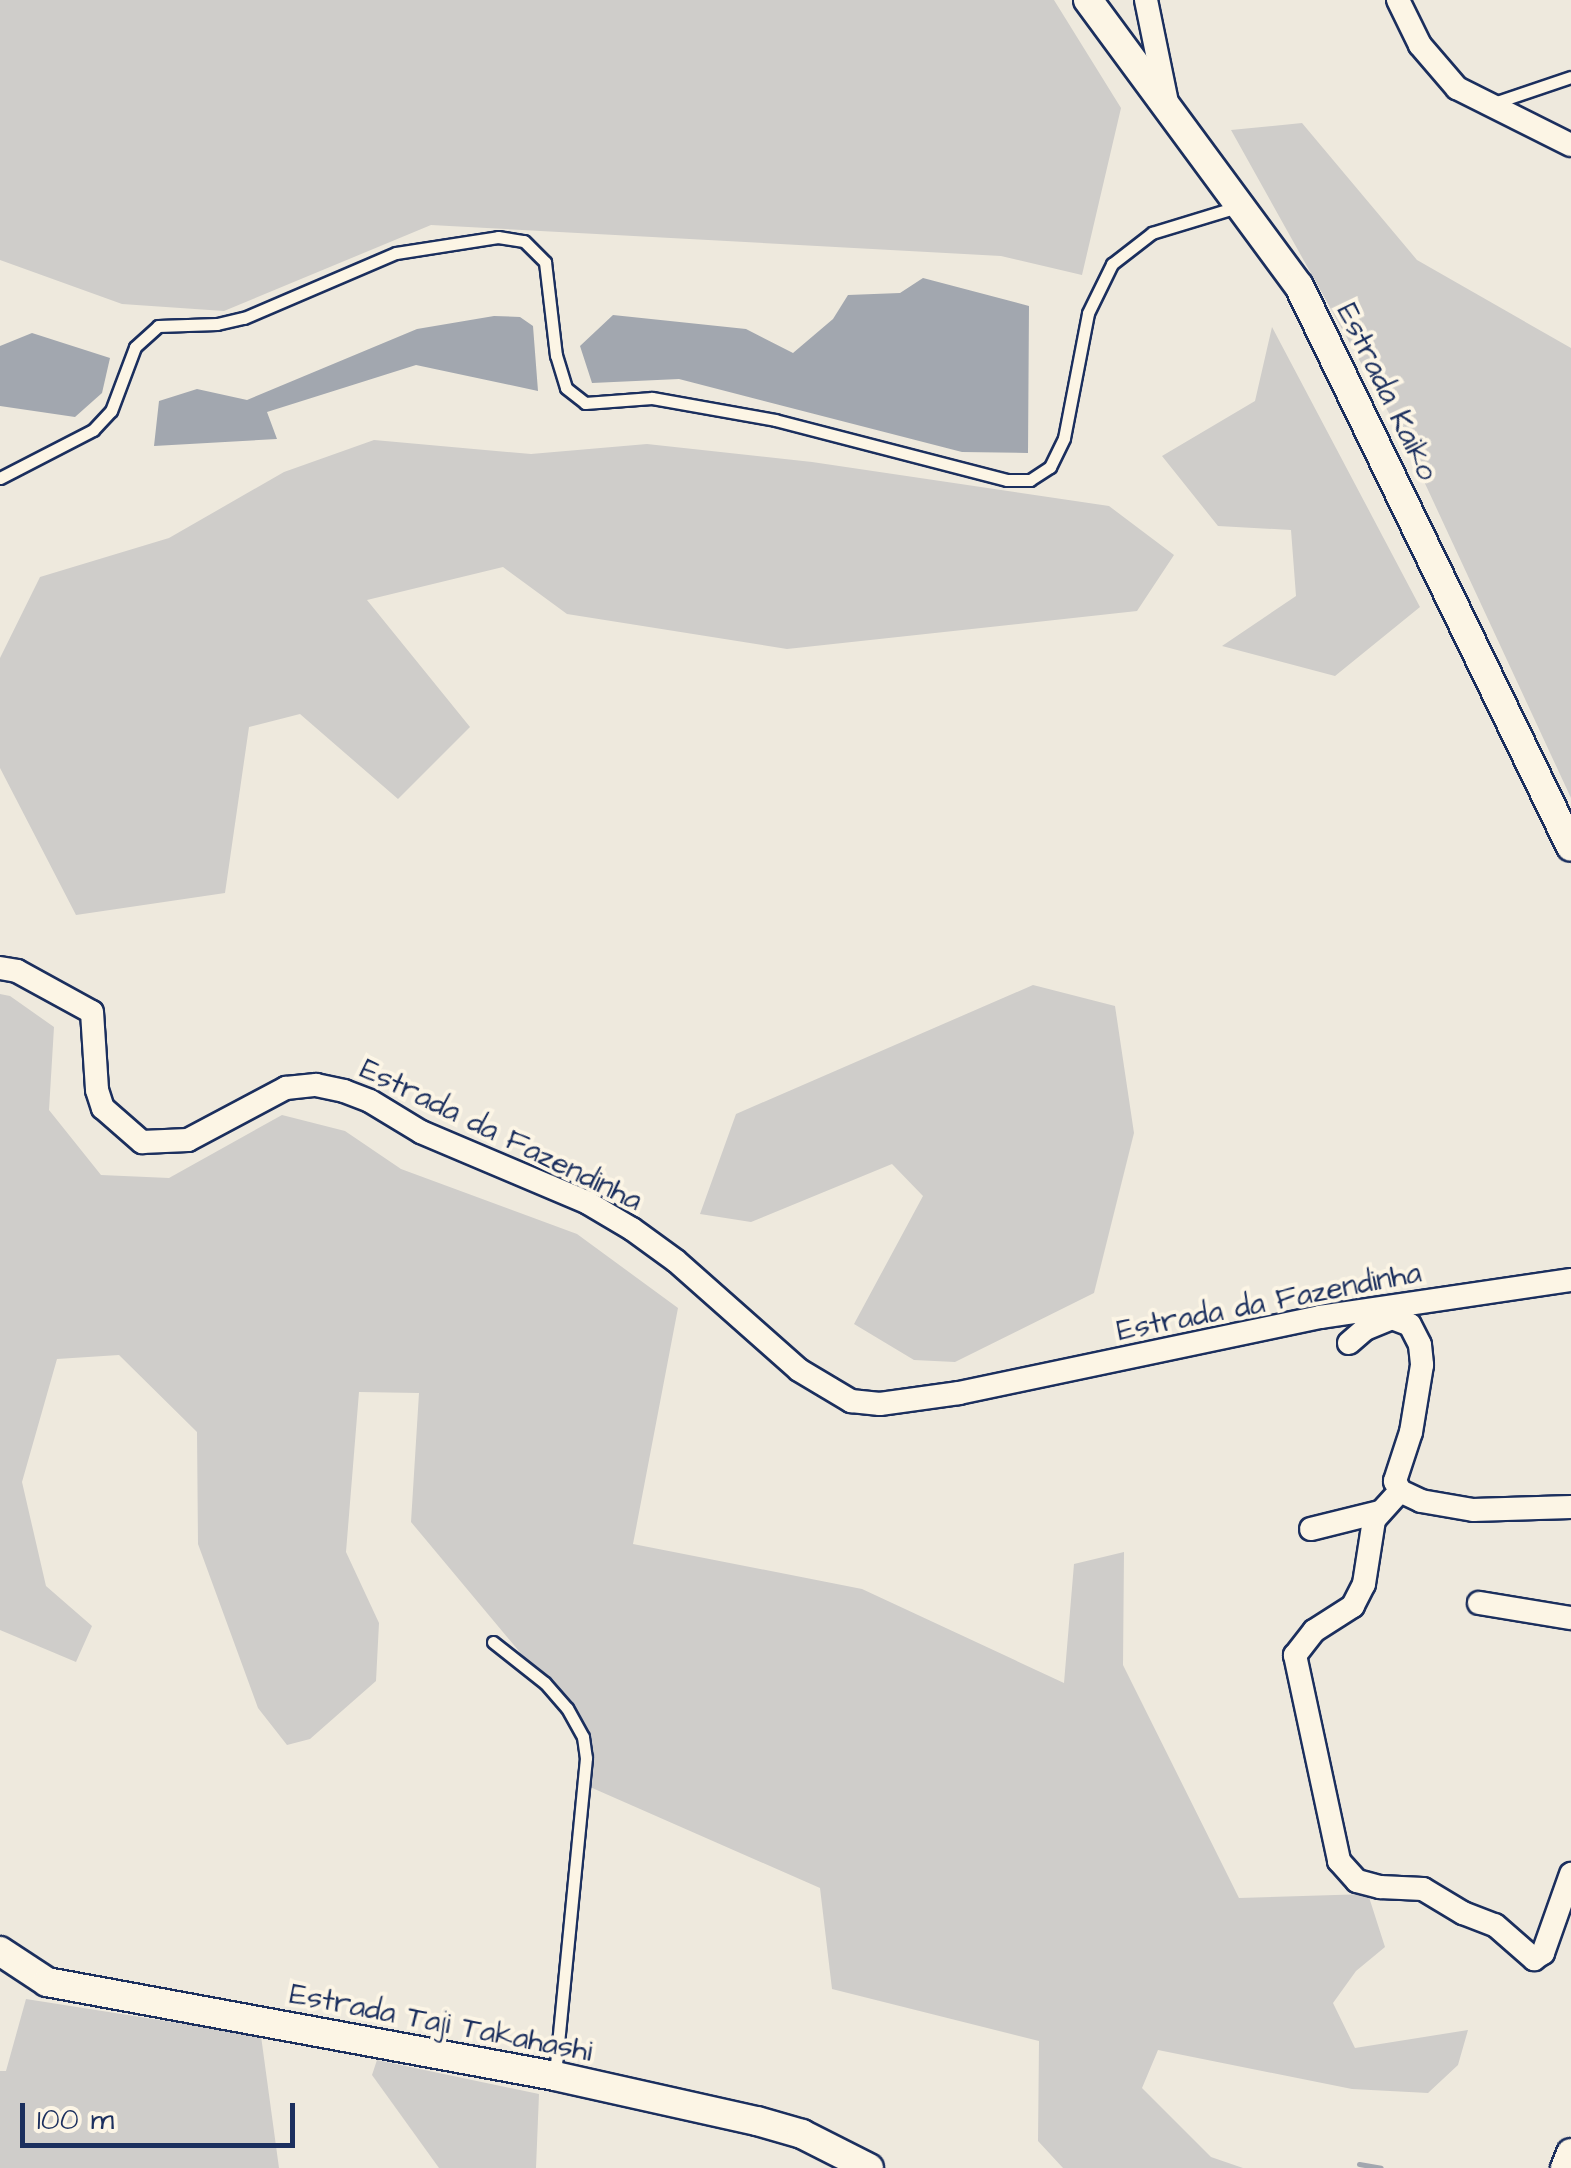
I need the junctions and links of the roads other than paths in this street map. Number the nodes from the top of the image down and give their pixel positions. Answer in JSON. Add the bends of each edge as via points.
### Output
{"nodes":[{"id":1,"x":1088,"y":0,"type":"edge"},
{"id":2,"x":1146,"y":0,"type":"edge"},
{"id":3,"x":1398,"y":0,"type":"edge"},
{"id":4,"x":1571,"y":76,"type":"edge"},
{"id":5,"x":1167,"y":102,"type":"junction"},
{"id":6,"x":1486,"y":106,"type":"junction"},
{"id":7,"x":1571,"y":145,"type":"edge"},
{"id":8,"x":1241,"y":206,"type":"junction"},
{"id":9,"x":0,"y":478,"type":"edge"},
{"id":10,"x":1571,"y":847,"type":"edge"},
{"id":11,"x":0,"y":968,"type":"edge"},
{"id":12,"x":1571,"y":1280,"type":"edge"},
{"id":13,"x":1349,"y":1343,"type":"dead end"},
{"id":14,"x":1400,"y":1491,"type":"junction"},
{"id":15,"x":1571,"y":1507,"type":"edge"},
{"id":16,"x":1379,"y":1512,"type":"junction"},
{"id":17,"x":1311,"y":1529,"type":"dead end"},
{"id":18,"x":1478,"y":1603,"type":"dead end"},
{"id":19,"x":1571,"y":1618,"type":"edge"},
{"id":20,"x":492,"y":1642,"type":"dead end"},
{"id":21,"x":1571,"y":1874,"type":"edge"},
{"id":22,"x":0,"y":1951,"type":"edge"},
{"id":23,"x":555,"y":2076,"type":"junction"},
{"id":24,"x":1571,"y":2153,"type":"edge"},
{"id":25,"x":869,"y":2168,"type":"edge"},
{"id":26,"x":1565,"y":2168,"type":"edge"}],
"edges":[{"from":1,"to":5,"type":"street","name":"Estrada Kaiko"},
{"from":2,"to":5,"type":"street"},
{"from":3,"to":6,"type":"street","via":[[1434,65]]},
{"from":4,"to":6,"type":"lane"},
{"from":5,"to":8,"type":"street","name":"Estrada Kaiko"},
{"from":6,"to":7,"type":"street"},
{"from":8,"to":9,"type":"lane","via":[[1152,233],[1112,264],[1088,313],[1064,438],[1050,467],[1030,480],[652,398],[585,403],[566,388],[556,355],[545,262],[524,241],[498,238],[396,253],[244,318],[158,326],[135,347],[111,411],[93,430]]},
{"from":8,"to":10,"type":"street","name":"Estrada Kaiko","via":[[1299,286]]},
{"from":11,"to":12,"type":"street","name":"Estrada da Fazendinha","via":[[92,1012],[103,1108],[142,1142],[188,1140],[286,1088],[316,1085],[344,1092],[632,1229],[798,1370],[864,1404],[1064,1374],[1320,1317]]},
{"from":13,"to":14,"type":"street","via":[[1392,1318],[1410,1325],[1420,1345],[1414,1411],[1395,1481]]},
{"from":14,"to":15,"type":"street","via":[[1421,1502],[1474,1510]]},
{"from":14,"to":16,"type":"street"},
{"from":16,"to":17,"type":"street"},
{"from":16,"to":21,"type":"street","via":[[1353,1606],[1295,1655],[1339,1861],[1357,1881],[1423,1890],[1495,1926],[1534,1958],[1543,1952]]},
{"from":18,"to":19,"type":"street"},
{"from":20,"to":23,"type":"lane","via":[[567,1708],[584,1747]]},
{"from":22,"to":23,"type":"street","name":"Estrada Taji Takahashi","via":[[47,1982]]},
{"from":23,"to":25,"type":"street","name":"Estrada Taji Takahashi","via":[[802,2134]]},
{"from":24,"to":26,"type":"street"}]}
